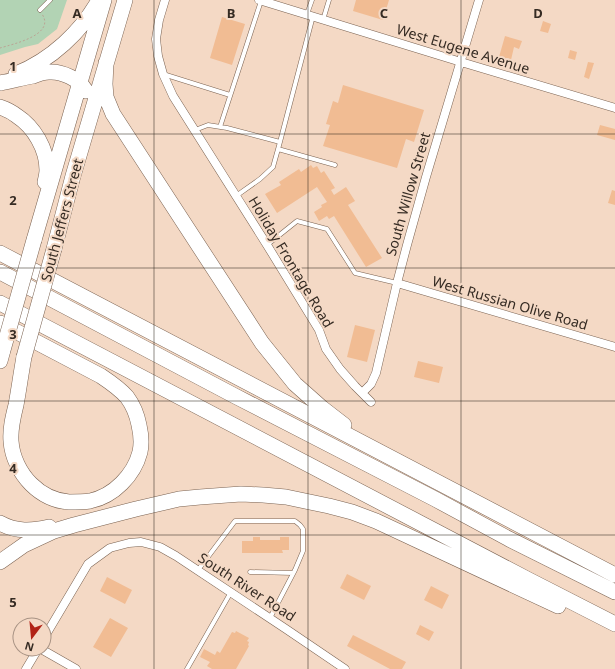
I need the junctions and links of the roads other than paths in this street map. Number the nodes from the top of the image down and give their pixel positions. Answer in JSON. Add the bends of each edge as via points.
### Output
{"nodes":[{"id":1,"x":50,"y":0,"type":"edge"},
{"id":2,"x":99,"y":0,"type":"edge"},
{"id":3,"x":104,"y":0,"type":"edge"},
{"id":4,"x":125,"y":0,"type":"edge"},
{"id":5,"x":165,"y":0,"type":"edge"},
{"id":6,"x":260,"y":0,"type":"edge"},
{"id":7,"x":312,"y":0,"type":"edge"},
{"id":8,"x":329,"y":0,"type":"edge"},
{"id":9,"x":479,"y":0,"type":"edge"},
{"id":10,"x":40,"y":10,"type":"road end"},
{"id":11,"x":310,"y":15,"type":"junction"},
{"id":12,"x":323,"y":20,"type":"junction"},
{"id":13,"x":461,"y":62,"type":"junction"},
{"id":14,"x":106,"y":63,"type":"junction"},
{"id":15,"x":162,"y":74,"type":"junction"},
{"id":16,"x":0,"y":82,"type":"edge"},
{"id":17,"x":80,"y":83,"type":"junction"},
{"id":18,"x":230,"y":95,"type":"junction"},
{"id":19,"x":0,"y":107,"type":"edge"},
{"id":20,"x":615,"y":108,"type":"edge"},
{"id":21,"x":220,"y":127,"type":"junction"},
{"id":22,"x":195,"y":131,"type":"junction"},
{"id":23,"x":280,"y":142,"type":"junction"},
{"id":24,"x":278,"y":149,"type":"junction"},
{"id":25,"x":335,"y":165,"type":"dead end"},
{"id":26,"x":73,"y":176,"type":"junction"},
{"id":27,"x":236,"y":196,"type":"junction"},
{"id":28,"x":34,"y":240,"type":"junction"},
{"id":29,"x":267,"y":245,"type":"junction"},
{"id":30,"x":0,"y":253,"type":"edge"},
{"id":31,"x":0,"y":272,"type":"edge"},
{"id":32,"x":397,"y":283,"type":"junction"},
{"id":33,"x":0,"y":303,"type":"edge"},
{"id":34,"x":0,"y":323,"type":"edge"},
{"id":35,"x":615,"y":347,"type":"edge"},
{"id":36,"x":1,"y":356,"type":"edge"},
{"id":37,"x":24,"y":357,"type":"junction"},
{"id":38,"x":362,"y":393,"type":"junction"},
{"id":39,"x":371,"y":402,"type":"dead end"},
{"id":40,"x":0,"y":441,"type":"edge"},
{"id":41,"x":409,"y":466,"type":"junction"},
{"id":42,"x":136,"y":509,"type":"junction"},
{"id":43,"x":0,"y":523,"type":"edge"},
{"id":44,"x":0,"y":562,"type":"edge"},
{"id":45,"x":198,"y":571,"type":"junction"},
{"id":46,"x":250,"y":572,"type":"dead end"},
{"id":47,"x":293,"y":573,"type":"junction"},
{"id":48,"x":615,"y":575,"type":"edge"},
{"id":49,"x":231,"y":592,"type":"junction"},
{"id":50,"x":615,"y":592,"type":"edge"},
{"id":51,"x":270,"y":618,"type":"junction"},
{"id":52,"x":615,"y":624,"type":"edge"},
{"id":53,"x":52,"y":625,"type":"edge"},
{"id":54,"x":615,"y":632,"type":"edge"},
{"id":55,"x":52,"y":655,"type":"edge"},
{"id":56,"x":33,"y":657,"type":"edge"},
{"id":57,"x":26,"y":669,"type":"edge"},
{"id":58,"x":76,"y":669,"type":"edge"},
{"id":59,"x":187,"y":669,"type":"edge"},
{"id":60,"x":345,"y":669,"type":"edge"}],
"edges":[{"from":1,"to":10,"type":"lane"},
{"from":2,"to":16,"type":"highway","via":[[64,43],[41,61]]},
{"from":3,"to":17,"type":"highway","name":"South Jeffers Street"},
{"from":4,"to":14,"type":"highway","name":"South Jeffers Street"},
{"from":5,"to":15,"type":"street","name":"Holiday Frontage Road","via":[[156,39]]},
{"from":6,"to":11,"type":"street","name":"West Eugene Avenue"},
{"from":6,"to":18,"type":"lane"},
{"from":7,"to":11,"type":"lane"},
{"from":8,"to":12,"type":"lane"},
{"from":9,"to":13,"type":"street","name":"South Willow Street"},
{"from":11,"to":12,"type":"street","name":"West Eugene Avenue"},
{"from":11,"to":23,"type":"lane"},
{"from":12,"to":13,"type":"street","name":"West Eugene Avenue"},
{"from":13,"to":20,"type":"street","name":"West Eugene Avenue"},
{"from":13,"to":32,"type":"street","name":"South Willow Street"},
{"from":14,"to":26,"type":"highway","name":"South Jeffers Street"},
{"from":14,"to":41,"type":"highway","via":[[106,98],[113,114],[262,343],[295,384],[322,408],[364,439]]},
{"from":15,"to":18,"type":"lane"},
{"from":15,"to":22,"type":"street","name":"Holiday Frontage Road"},
{"from":16,"to":17,"type":"highway","via":[[56,72]]},
{"from":17,"to":26,"type":"highway","via":[[86,92],[87,102]]},
{"from":17,"to":28,"type":"highway","name":"South Jeffers Street"},
{"from":18,"to":21,"type":"lane"},
{"from":19,"to":28,"type":"highway","via":[[23,119],[34,131],[45,154],[46,179]]},
{"from":21,"to":22,"type":"lane","via":[[208,124]]},
{"from":21,"to":23,"type":"lane"},
{"from":22,"to":27,"type":"street","name":"Holiday Frontage Road"},
{"from":23,"to":24,"type":"lane"},
{"from":24,"to":25,"type":"lane"},
{"from":24,"to":27,"type":"lane","via":[[273,166]]},
{"from":26,"to":37,"type":"highway","name":"South Jeffers Street","bridge":true},
{"from":27,"to":29,"type":"street","name":"Holiday Frontage Road"},
{"from":28,"to":36,"type":"highway","name":"South Jeffers Street","bridge":true},
{"from":29,"to":32,"type":"lane","via":[[297,221],[327,230],[355,273]]},
{"from":29,"to":38,"type":"street","name":"Holiday Frontage Road","via":[[319,330],[326,349]]},
{"from":30,"to":41,"type":"highway"},
{"from":31,"to":50,"type":"highway"},
{"from":32,"to":35,"type":"street","name":"West Russian Olive Road"},
{"from":32,"to":38,"type":"street","name":"South Willow Street","via":[[376,373],[371,384]]},
{"from":33,"to":52,"type":"highway"},
{"from":34,"to":37,"type":"highway","via":[[101,376],[127,397],[138,419],[140,451],[132,471],[110,493],[91,501],[65,501],[37,490],[24,477],[11,442],[11,424]]},
{"from":37,"to":40,"type":"highway","name":"South Jeffers Street"},
{"from":38,"to":39,"type":"street","name":"Holiday Frontage Road"},
{"from":41,"to":48,"type":"highway"},
{"from":42,"to":43,"type":"highway","via":[[96,515],[33,530],[14,529]]},
{"from":42,"to":44,"type":"highway","via":[[54,531],[24,545]]},
{"from":42,"to":54,"type":"highway","via":[[179,499],[241,494],[286,497],[329,506],[376,521]]},
{"from":45,"to":47,"type":"lane","via":[[235,522],[295,521],[303,529],[303,551]]},
{"from":45,"to":49,"type":"street","name":"South River Road"},
{"from":45,"to":53,"type":"street","name":"South River Road","via":[[160,547],[142,542],[110,548],[88,564]]},
{"from":46,"to":47,"type":"lane"},
{"from":47,"to":51,"type":"lane"},
{"from":49,"to":51,"type":"street","name":"South River Road"},
{"from":49,"to":59,"type":"lane"},
{"from":51,"to":60,"type":"street","name":"South River Road"},
{"from":55,"to":58,"type":"street"},
{"from":56,"to":57,"type":"street"}]}
